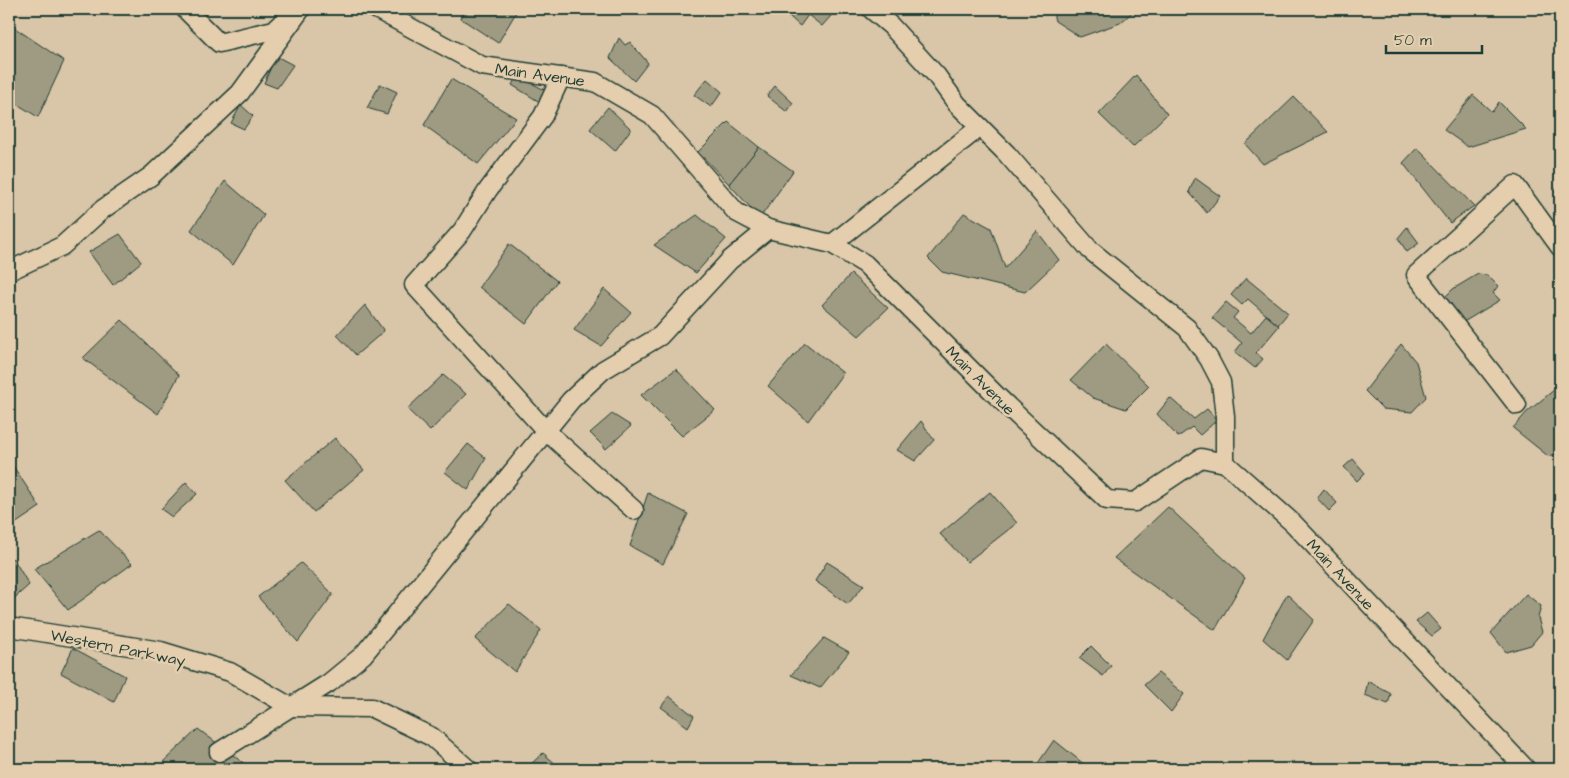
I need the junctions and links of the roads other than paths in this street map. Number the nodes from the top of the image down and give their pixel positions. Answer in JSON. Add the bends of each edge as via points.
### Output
{"nodes":[{"id":1,"x":185,"y":9,"type":"edge"},
{"id":2,"x":297,"y":9,"type":"edge"},
{"id":3,"x":301,"y":9,"type":"edge"},
{"id":4,"x":376,"y":9,"type":"edge"},
{"id":5,"x":871,"y":9,"type":"edge"},
{"id":6,"x":561,"y":77,"type":"junction"},
{"id":7,"x":980,"y":127,"type":"junction"},
{"id":8,"x":768,"y":229,"type":"junction"},
{"id":9,"x":832,"y":244,"type":"junction"},
{"id":10,"x":1560,"y":247,"type":"edge"},
{"id":11,"x":9,"y":271,"type":"edge"},
{"id":12,"x":1517,"y":405,"type":"dead end"},
{"id":13,"x":546,"y":431,"type":"junction"},
{"id":14,"x":1224,"y":463,"type":"junction"},
{"id":15,"x":634,"y":510,"type":"dead end"},
{"id":16,"x":9,"y":628,"type":"edge"},
{"id":17,"x":291,"y":707,"type":"junction"},
{"id":18,"x":219,"y":752,"type":"dead end"},
{"id":19,"x":468,"y":769,"type":"edge"},
{"id":20,"x":1526,"y":769,"type":"edge"}],
"edges":[{"from":1,"to":2,"type":"street","via":[[219,43],[274,30]]},
{"from":3,"to":11,"type":"street","via":[[240,93],[151,176],[103,209],[62,246]]},
{"from":4,"to":6,"type":"street","name":"Main Avenue","via":[[482,66]]},
{"from":5,"to":7,"type":"street","via":[[891,26]]},
{"from":6,"to":8,"type":"street","name":"Main Avenue","via":[[595,82],[652,115],[736,212]]},
{"from":6,"to":13,"type":"street","via":[[543,116],[462,231],[414,285]]},
{"from":7,"to":9,"type":"street"},
{"from":7,"to":14,"type":"street","via":[[1090,250],[1187,328],[1209,359],[1220,382],[1225,416]]},
{"from":8,"to":9,"type":"street","name":"Main Avenue"},
{"from":8,"to":13,"type":"street","via":[[730,260],[660,336],[603,370]]},
{"from":9,"to":14,"type":"street","name":"Main Avenue","via":[[865,264],[998,398],[1107,500],[1135,502],[1200,458]]},
{"from":10,"to":12,"type":"street","via":[[1515,185],[1416,276]]},
{"from":13,"to":15,"type":"street"},
{"from":13,"to":17,"type":"street","via":[[362,655],[329,683]]},
{"from":14,"to":20,"type":"street","name":"Main Avenue","via":[[1294,524]]},
{"from":16,"to":17,"type":"street","name":"Western Parkway","via":[[162,651],[230,672]]},
{"from":17,"to":18,"type":"street"},
{"from":17,"to":19,"type":"street","name":"Western Parkway","via":[[372,708],[432,737]]}]}
